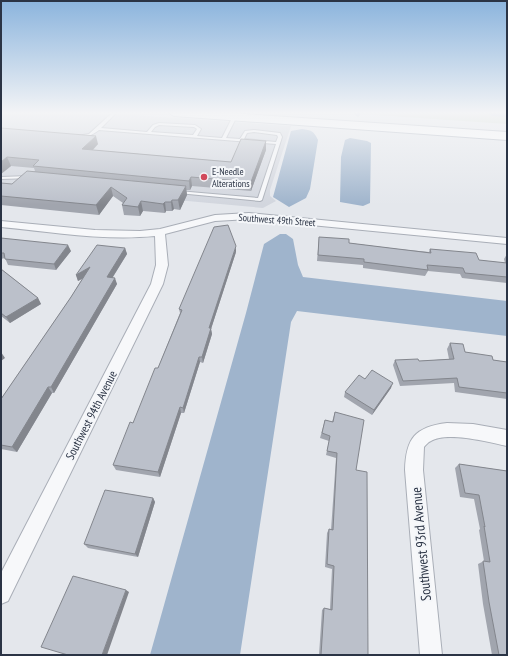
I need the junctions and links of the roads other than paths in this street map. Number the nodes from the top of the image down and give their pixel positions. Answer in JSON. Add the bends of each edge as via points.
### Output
{"nodes":[{"id":1,"x":278,"y":143,"type":"edge"},
{"id":2,"x":1,"y":178,"type":"edge"},
{"id":3,"x":36,"y":178,"type":"edge"},
{"id":4,"x":175,"y":191,"type":"edge"},
{"id":5,"x":1,"y":224,"type":"edge"},
{"id":6,"x":160,"y":232,"type":"junction"},
{"id":7,"x":507,"y":241,"type":"edge"},
{"id":8,"x":507,"y":438,"type":"edge"},
{"id":9,"x":1,"y":594,"type":"edge"},
{"id":10,"x":431,"y":655,"type":"edge"}],
"edges":[{"from":1,"to":4,"type":"lane","via":[[260,200]]},
{"from":2,"to":3,"type":"lane"},
{"from":5,"to":6,"type":"street","name":"Southwest 49th Street","via":[[112,234]]},
{"from":6,"to":7,"type":"street","name":"Southwest 49th Street","via":[[210,219],[249,216]]},
{"from":6,"to":9,"type":"street","name":"Southwest 94th Avenue","via":[[162,265],[157,284]]},
{"from":8,"to":10,"type":"street","name":"Southwest 93rd Avenue","via":[[448,430],[430,432],[418,442],[414,453]]}]}
